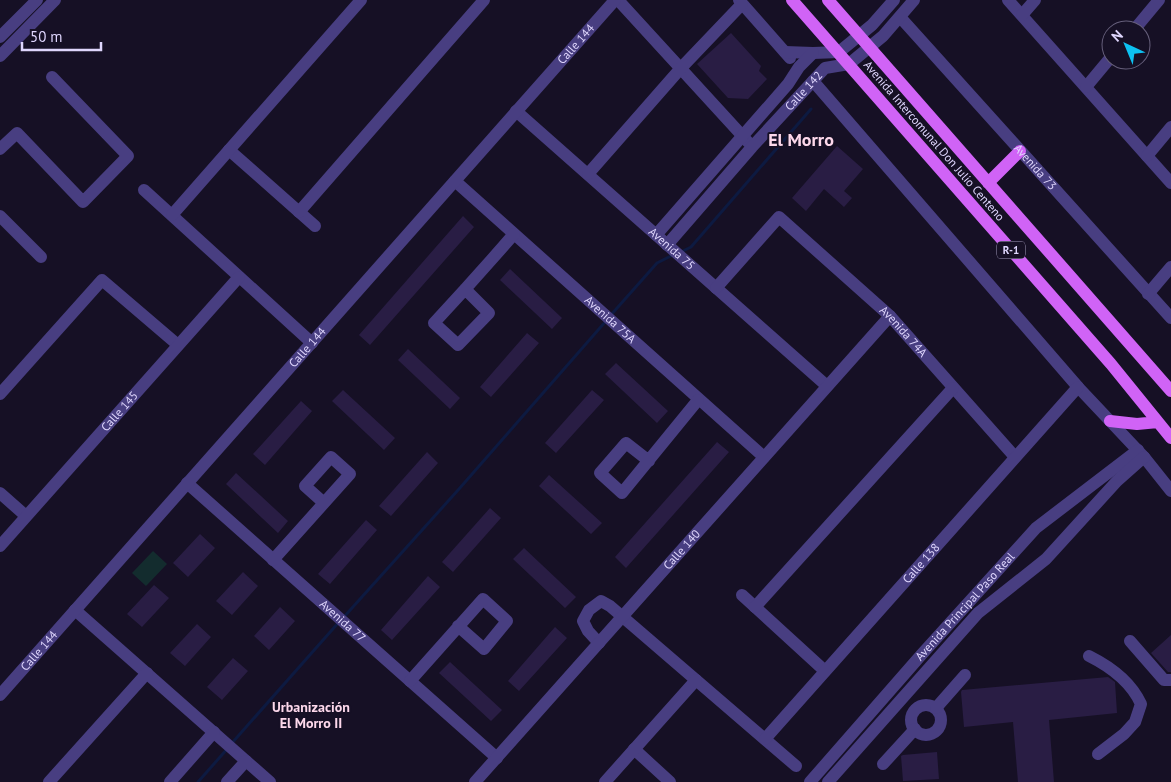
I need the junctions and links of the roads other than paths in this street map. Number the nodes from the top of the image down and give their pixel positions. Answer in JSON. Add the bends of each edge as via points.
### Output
{"nodes":[{"id":1,"x":55,"y":0,"type":"edge"},
{"id":2,"x":361,"y":0,"type":"edge"},
{"id":3,"x":484,"y":0,"type":"edge"},
{"id":4,"x":614,"y":0,"type":"edge"},
{"id":5,"x":618,"y":0,"type":"edge"},
{"id":6,"x":792,"y":0,"type":"edge"},
{"id":7,"x":828,"y":0,"type":"edge"},
{"id":8,"x":914,"y":0,"type":"edge"},
{"id":9,"x":1008,"y":0,"type":"edge"},
{"id":10,"x":1035,"y":0,"type":"edge"},
{"id":11,"x":1159,"y":0,"type":"edge"},
{"id":12,"x":890,"y":1,"type":"edge"},
{"id":13,"x":740,"y":2,"type":"edge"},
{"id":14,"x":39,"y":4,"type":"edge"},
{"id":15,"x":1022,"y":15,"type":"junction"},
{"id":16,"x":900,"y":17,"type":"junction"},
{"id":17,"x":1142,"y":20,"type":"edge"},
{"id":18,"x":860,"y":34,"type":"junction"},
{"id":19,"x":0,"y":37,"type":"edge"},
{"id":20,"x":870,"y":47,"type":"junction"},
{"id":21,"x":785,"y":52,"type":"junction"},
{"id":22,"x":839,"y":52,"type":"junction"},
{"id":23,"x":813,"y":54,"type":"junction"},
{"id":24,"x":0,"y":56,"type":"edge"},
{"id":25,"x":849,"y":64,"type":"junction"},
{"id":26,"x":799,"y":67,"type":"junction"},
{"id":27,"x":681,"y":68,"type":"junction"},
{"id":28,"x":1101,"y":69,"type":"edge"},
{"id":29,"x":52,"y":77,"type":"dead end"},
{"id":30,"x":813,"y":81,"type":"junction"},
{"id":31,"x":1086,"y":87,"type":"junction"},
{"id":32,"x":516,"y":111,"type":"junction"},
{"id":33,"x":1171,"y":128,"type":"edge"},
{"id":34,"x":743,"y":136,"type":"junction"},
{"id":35,"x":752,"y":147,"type":"junction"},
{"id":36,"x":0,"y":150,"type":"edge"},
{"id":37,"x":229,"y":150,"type":"junction"},
{"id":38,"x":1020,"y":151,"type":"junction"},
{"id":39,"x":1147,"y":156,"type":"junction"},
{"id":40,"x":588,"y":174,"type":"junction"},
{"id":41,"x":454,"y":181,"type":"junction"},
{"id":42,"x":988,"y":183,"type":"junction"},
{"id":43,"x":1171,"y":183,"type":"edge"},
{"id":44,"x":144,"y":190,"type":"dead end"},
{"id":45,"x":299,"y":212,"type":"junction"},
{"id":46,"x":172,"y":215,"type":"junction"},
{"id":47,"x":0,"y":216,"type":"edge"},
{"id":48,"x":315,"y":226,"type":"dead end"},
{"id":49,"x":514,"y":234,"type":"junction"},
{"id":50,"x":656,"y":235,"type":"junction"},
{"id":51,"x":673,"y":250,"type":"junction"},
{"id":52,"x":42,"y":257,"type":"dead end"},
{"id":53,"x":1171,"y":267,"type":"edge"},
{"id":54,"x":239,"y":276,"type":"junction"},
{"id":55,"x":716,"y":288,"type":"junction"},
{"id":56,"x":464,"y":289,"type":"dead end"},
{"id":57,"x":1148,"y":294,"type":"junction"},
{"id":58,"x":890,"y":316,"type":"junction"},
{"id":59,"x":1171,"y":318,"type":"edge"},
{"id":60,"x":312,"y":343,"type":"junction"},
{"id":61,"x":178,"y":345,"type":"junction"},
{"id":62,"x":827,"y":386,"type":"junction"},
{"id":63,"x":1078,"y":387,"type":"junction"},
{"id":64,"x":952,"y":388,"type":"junction"},
{"id":65,"x":1171,"y":391,"type":"edge"},
{"id":66,"x":0,"y":394,"type":"edge"},
{"id":67,"x":698,"y":400,"type":"junction"},
{"id":68,"x":1110,"y":421,"type":"junction"},
{"id":69,"x":1158,"y":422,"type":"junction"},
{"id":70,"x":1171,"y":438,"type":"edge"},
{"id":71,"x":1141,"y":453,"type":"junction"},
{"id":72,"x":764,"y":457,"type":"junction"},
{"id":73,"x":1016,"y":457,"type":"junction"},
{"id":74,"x":649,"y":461,"type":"dead end"},
{"id":75,"x":187,"y":483,"type":"junction"},
{"id":76,"x":1171,"y":491,"type":"edge"},
{"id":77,"x":0,"y":493,"type":"edge"},
{"id":78,"x":324,"y":503,"type":"dead end"},
{"id":79,"x":26,"y":516,"type":"junction"},
{"id":80,"x":0,"y":546,"type":"edge"},
{"id":81,"x":273,"y":560,"type":"junction"},
{"id":82,"x":1002,"y":565,"type":"junction"},
{"id":83,"x":1017,"y":582,"type":"junction"},
{"id":84,"x":742,"y":595,"type":"dead end"},
{"id":85,"x":755,"y":607,"type":"junction"},
{"id":86,"x":75,"y":610,"type":"junction"},
{"id":87,"x":622,"y":616,"type":"junction"},
{"id":88,"x":458,"y":626,"type":"dead end"},
{"id":89,"x":1130,"y":641,"type":"dead end"},
{"id":90,"x":599,"y":643,"type":"junction"},
{"id":91,"x":1089,"y":656,"type":"dead end"},
{"id":92,"x":825,"y":671,"type":"junction"},
{"id":93,"x":147,"y":673,"type":"junction"},
{"id":94,"x":966,"y":675,"type":"dead end"},
{"id":95,"x":696,"y":680,"type":"junction"},
{"id":96,"x":1171,"y":680,"type":"edge"},
{"id":97,"x":410,"y":681,"type":"junction"},
{"id":98,"x":895,"y":685,"type":"junction"},
{"id":99,"x":906,"y":694,"type":"junction"},
{"id":100,"x":0,"y":695,"type":"edge"},
{"id":101,"x":936,"y":708,"type":"junction"},
{"id":102,"x":916,"y":710,"type":"junction"},
{"id":103,"x":915,"y":730,"type":"junction"},
{"id":104,"x":218,"y":736,"type":"junction"},
{"id":105,"x":764,"y":739,"type":"junction"},
{"id":106,"x":634,"y":750,"type":"junction"},
{"id":107,"x":1098,"y":754,"type":"dead end"},
{"id":108,"x":497,"y":758,"type":"junction"},
{"id":109,"x":246,"y":761,"type":"junction"},
{"id":110,"x":883,"y":764,"type":"dead end"},
{"id":111,"x":796,"y":766,"type":"dead end"},
{"id":112,"x":49,"y":782,"type":"edge"},
{"id":113,"x":170,"y":782,"type":"edge"},
{"id":114,"x":227,"y":782,"type":"edge"},
{"id":115,"x":270,"y":782,"type":"edge"},
{"id":116,"x":475,"y":782,"type":"edge"},
{"id":117,"x":605,"y":782,"type":"edge"},
{"id":118,"x":670,"y":782,"type":"edge"},
{"id":119,"x":810,"y":782,"type":"edge"},
{"id":120,"x":828,"y":782,"type":"edge"}],
"edges":[{"from":1,"to":14,"type":"street"},
{"from":2,"to":37,"type":"street"},
{"from":3,"to":45,"type":"street"},
{"from":4,"to":32,"type":"street","name":"Calle 144"},
{"from":5,"to":27,"type":"street"},
{"from":6,"to":22,"type":"main road","name":"Avenida Intercomunal Don Julio Centeno","number":"R-1"},
{"from":7,"to":18,"type":"main road","name":"Avenida Intercomunal Don Julio Centeno","number":"R-1"},
{"from":8,"to":16,"type":"street","name":"Calle 142"},
{"from":9,"to":15,"type":"street"},
{"from":10,"to":15,"type":"street"},
{"from":11,"to":17,"type":"street"},
{"from":12,"to":18,"type":"street","via":[[872,25]]},
{"from":13,"to":21,"type":"street"},
{"from":13,"to":27,"type":"street"},
{"from":14,"to":19,"type":"street"},
{"from":14,"to":24,"type":"street"},
{"from":15,"to":31,"type":"street"},
{"from":16,"to":20,"type":"street","name":"Calle 142"},
{"from":16,"to":38,"type":"street","name":"Avenida 73"},
{"from":18,"to":20,"type":"main road","name":"Avenida Intercomunal Don Julio Centeno","number":"R-1"},
{"from":18,"to":22,"type":"street"},
{"from":20,"to":25,"type":"street","name":"Calle 142"},
{"from":20,"to":42,"type":"main road","name":"Avenida Intercomunal Don Julio Centeno","number":"R-1"},
{"from":21,"to":23,"type":"street"},
{"from":21,"to":26,"type":"street"},
{"from":22,"to":23,"type":"street","name":"Calle 142"},
{"from":22,"to":25,"type":"main road","name":"Avenida Intercomunal Don Julio Centeno","number":"R-1"},
{"from":23,"to":26,"type":"street","name":"Calle 142"},
{"from":25,"to":30,"type":"street","name":"Calle 142","via":[[825,68]]},
{"from":25,"to":69,"type":"main road","name":"Avenida Intercomunal Don Julio Centeno","number":"R-1"},
{"from":26,"to":34,"type":"street","name":"Calle 142"},
{"from":27,"to":34,"type":"street"},
{"from":27,"to":40,"type":"street"},
{"from":28,"to":31,"type":"street"},
{"from":29,"to":36,"type":"street","via":[[128,156],[83,202],[17,133]]},
{"from":30,"to":35,"type":"street","name":"Calle 142"},
{"from":30,"to":63,"type":"street"},
{"from":31,"to":39,"type":"street"},
{"from":32,"to":40,"type":"street","name":"Avenida 75"},
{"from":32,"to":41,"type":"street","name":"Calle 144"},
{"from":33,"to":39,"type":"street"},
{"from":34,"to":35,"type":"street"},
{"from":34,"to":50,"type":"street","name":"Calle 142"},
{"from":35,"to":51,"type":"street","name":"Calle 142"},
{"from":37,"to":45,"type":"street"},
{"from":37,"to":46,"type":"street"},
{"from":38,"to":42,"type":"main road"},
{"from":38,"to":57,"type":"street","name":"Avenida 73"},
{"from":39,"to":43,"type":"street"},
{"from":40,"to":50,"type":"street","name":"Avenida 75"},
{"from":41,"to":49,"type":"street","name":"Avenida 75A"},
{"from":41,"to":60,"type":"street","name":"Calle 144"},
{"from":42,"to":65,"type":"main road","name":"Avenida Intercomunal Don Julio Centeno","number":"R-1"},
{"from":44,"to":46,"type":"street"},
{"from":45,"to":48,"type":"street"},
{"from":46,"to":54,"type":"street"},
{"from":47,"to":52,"type":"street"},
{"from":49,"to":56,"type":"street"},
{"from":49,"to":67,"type":"street","name":"Avenida 75A"},
{"from":50,"to":51,"type":"street","name":"Avenida 75"},
{"from":51,"to":55,"type":"street","name":"Avenida 75"},
{"from":53,"to":57,"type":"street"},
{"from":54,"to":60,"type":"street"},
{"from":54,"to":61,"type":"street","name":"Calle 145"},
{"from":55,"to":58,"type":"street","name":"Avenida 74A","via":[[779,217]]},
{"from":55,"to":62,"type":"street","name":"Avenida 75"},
{"from":57,"to":59,"type":"street","name":"Avenida 73"},
{"from":58,"to":62,"type":"street","name":"Calle 140"},
{"from":58,"to":64,"type":"street","name":"Avenida 74A"},
{"from":60,"to":75,"type":"street","name":"Calle 144"},
{"from":61,"to":66,"type":"street","via":[[102,280]]},
{"from":61,"to":79,"type":"street","name":"Calle 145"},
{"from":62,"to":72,"type":"street","name":"Calle 140"},
{"from":63,"to":68,"type":"street"},
{"from":63,"to":73,"type":"street","name":"Calle 138"},
{"from":64,"to":73,"type":"street","name":"Avenida 74A"},
{"from":64,"to":85,"type":"street"},
{"from":67,"to":72,"type":"street","name":"Avenida 75A"},
{"from":67,"to":74,"type":"street"},
{"from":68,"to":69,"type":"main road"},
{"from":68,"to":71,"type":"street"},
{"from":69,"to":70,"type":"main road","name":"Avenida Intercomunal Don Julio Centeno","number":"R-1"},
{"from":71,"to":76,"type":"street"},
{"from":71,"to":82,"type":"street","name":"Avenida Principal Paso Real","via":[[1036,528]]},
{"from":71,"to":83,"type":"street","name":"Avenida Principal Paso Real","via":[[1046,558]]},
{"from":72,"to":87,"type":"street","name":"Calle 140"},
{"from":73,"to":92,"type":"street","name":"Calle 138"},
{"from":75,"to":81,"type":"street","name":"Avenida 77"},
{"from":75,"to":86,"type":"street","name":"Calle 144"},
{"from":77,"to":79,"type":"street"},
{"from":78,"to":81,"type":"street"},
{"from":79,"to":80,"type":"street","name":"Calle 145"},
{"from":81,"to":97,"type":"street","name":"Avenida 77"},
{"from":82,"to":83,"type":"street"},
{"from":82,"to":98,"type":"street","name":"Avenida Principal Paso Real"},
{"from":83,"to":99,"type":"street","name":"Avenida Principal Paso Real","via":[[978,613]]},
{"from":84,"to":85,"type":"street"},
{"from":85,"to":92,"type":"street"},
{"from":86,"to":93,"type":"street"},
{"from":86,"to":100,"type":"street","name":"Calle 144"},
{"from":87,"to":90,"type":"street","name":"Calle 140"},
{"from":87,"to":90,"type":"street","via":[[601,601],[589,610],[583,622]]},
{"from":87,"to":95,"type":"street"},
{"from":88,"to":97,"type":"street"},
{"from":89,"to":96,"type":"street","via":[[1164,680]]},
{"from":90,"to":108,"type":"street","name":"Calle 140"},
{"from":91,"to":107,"type":"street","via":[[1111,668],[1136,693],[1141,704],[1135,722]]},
{"from":92,"to":105,"type":"street","name":"Calle 138"},
{"from":93,"to":104,"type":"street"},
{"from":93,"to":112,"type":"street"},
{"from":94,"to":101,"type":"street"},
{"from":95,"to":105,"type":"street"},
{"from":95,"to":106,"type":"street"},
{"from":97,"to":108,"type":"street","name":"Avenida 77"},
{"from":98,"to":99,"type":"street"},
{"from":98,"to":119,"type":"street","name":"Avenida Principal Paso Real"},
{"from":99,"to":102,"type":"street"},
{"from":99,"to":120,"type":"street","name":"Avenida Principal Paso Real"},
{"from":101,"to":102,"type":"street","via":[[922,705]]},
{"from":101,"to":103,"type":"street","via":[[941,717],[940,727],[928,735]]},
{"from":102,"to":103,"type":"street","via":[[911,720]]},
{"from":103,"to":110,"type":"street"},
{"from":104,"to":109,"type":"street"},
{"from":104,"to":113,"type":"street"},
{"from":105,"to":111,"type":"street"},
{"from":106,"to":117,"type":"street"},
{"from":106,"to":118,"type":"street"},
{"from":108,"to":116,"type":"street","name":"Calle 140"},
{"from":109,"to":114,"type":"street"},
{"from":109,"to":115,"type":"street"}]}
